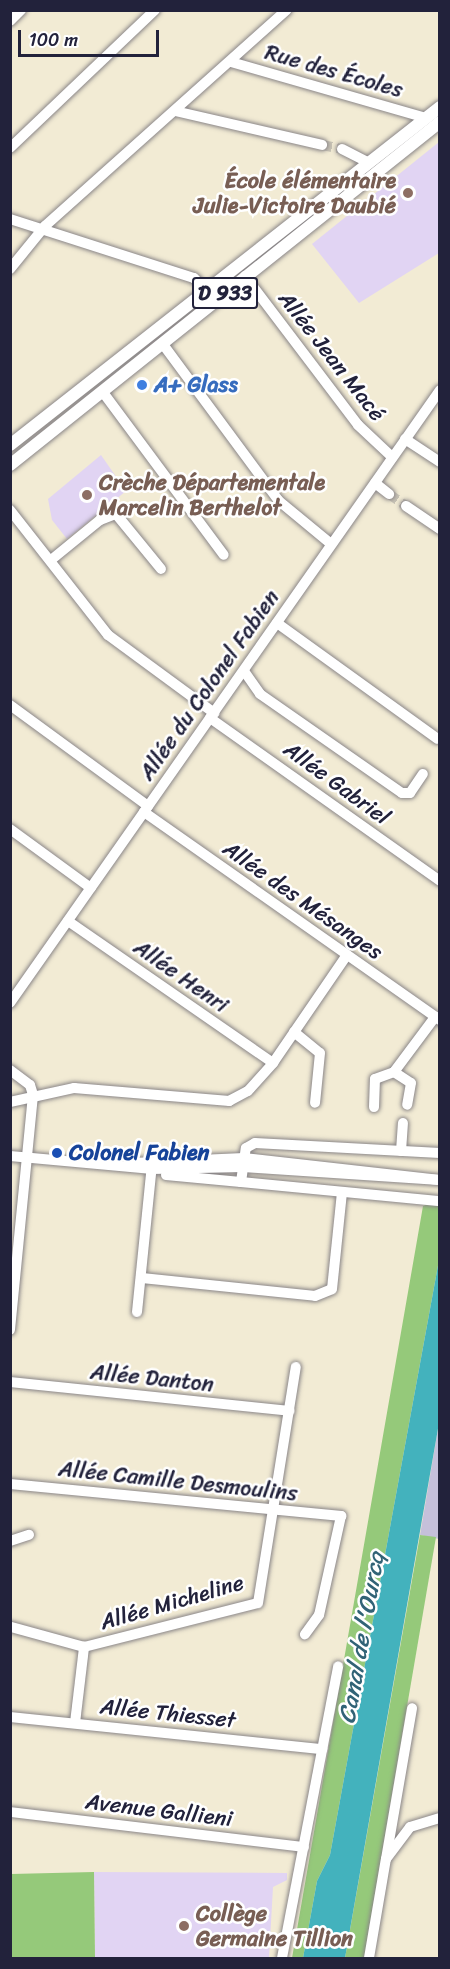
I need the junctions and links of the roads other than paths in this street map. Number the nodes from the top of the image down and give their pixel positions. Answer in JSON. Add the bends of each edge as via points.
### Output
{"nodes":[{"id":1,"x":21,"y":10,"type":"edge"},
{"id":2,"x":155,"y":10,"type":"edge"},
{"id":3,"x":287,"y":10,"type":"edge"},
{"id":4,"x":10,"y":21,"type":"edge"},
{"id":5,"x":231,"y":62,"type":"junction"},
{"id":6,"x":440,"y":107,"type":"edge"},
{"id":7,"x":175,"y":111,"type":"junction"},
{"id":8,"x":426,"y":118,"type":"junction"},
{"id":9,"x":440,"y":122,"type":"edge"},
{"id":10,"x":322,"y":145,"type":"tunnel mouth"},
{"id":11,"x":10,"y":148,"type":"edge"},
{"id":12,"x":342,"y":149,"type":"tunnel mouth"},
{"id":13,"x":369,"y":163,"type":"junction"},
{"id":14,"x":10,"y":219,"type":"edge"},
{"id":15,"x":45,"y":226,"type":"junction"},
{"id":16,"x":10,"y":269,"type":"edge"},
{"id":17,"x":245,"y":276,"type":"junction"},
{"id":18,"x":208,"y":292,"type":"junction"},
{"id":19,"x":162,"y":343,"type":"junction"},
{"id":20,"x":440,"y":390,"type":"edge"},
{"id":21,"x":102,"y":391,"type":"junction"},
{"id":22,"x":405,"y":439,"type":"junction"},
{"id":23,"x":10,"y":446,"type":"edge"},
{"id":24,"x":392,"y":457,"type":"junction"},
{"id":25,"x":440,"y":462,"type":"edge"},
{"id":26,"x":10,"y":465,"type":"edge"},
{"id":27,"x":375,"y":483,"type":"junction"},
{"id":28,"x":389,"y":494,"type":"tunnel mouth"},
{"id":29,"x":406,"y":506,"type":"tunnel mouth"},
{"id":30,"x":10,"y":510,"type":"edge"},
{"id":31,"x":440,"y":529,"type":"edge"},
{"id":32,"x":331,"y":544,"type":"junction"},
{"id":33,"x":224,"y":555,"type":"dead end"},
{"id":34,"x":51,"y":560,"type":"junction"},
{"id":35,"x":161,"y":569,"type":"dead end"},
{"id":36,"x":277,"y":623,"type":"junction"},
{"id":37,"x":244,"y":671,"type":"junction"},
{"id":38,"x":10,"y":705,"type":"edge"},
{"id":39,"x":212,"y":715,"type":"junction"},
{"id":40,"x":438,"y":739,"type":"dead end"},
{"id":41,"x":423,"y":774,"type":"dead end"},
{"id":42,"x":146,"y":809,"type":"junction"},
{"id":43,"x":10,"y":829,"type":"edge"},
{"id":44,"x":440,"y":881,"type":"edge"},
{"id":45,"x":91,"y":888,"type":"junction"},
{"id":46,"x":68,"y":921,"type":"junction"},
{"id":47,"x":347,"y":956,"type":"junction"},
{"id":48,"x":10,"y":1004,"type":"edge"},
{"id":49,"x":437,"y":1018,"type":"edge"},
{"id":50,"x":294,"y":1032,"type":"junction"},
{"id":51,"x":273,"y":1063,"type":"junction"},
{"id":52,"x":10,"y":1070,"type":"edge"},
{"id":53,"x":394,"y":1072,"type":"junction"},
{"id":54,"x":33,"y":1095,"type":"junction"},
{"id":55,"x":10,"y":1102,"type":"edge"},
{"id":56,"x":315,"y":1103,"type":"dead end"},
{"id":57,"x":407,"y":1105,"type":"dead end"},
{"id":58,"x":374,"y":1107,"type":"dead end"},
{"id":59,"x":403,"y":1123,"type":"dead end"},
{"id":60,"x":400,"y":1150,"type":"junction"},
{"id":61,"x":440,"y":1153,"type":"edge"},
{"id":62,"x":10,"y":1156,"type":"edge"},
{"id":63,"x":28,"y":1158,"type":"junction"},
{"id":64,"x":244,"y":1163,"type":"junction"},
{"id":65,"x":152,"y":1165,"type":"junction"},
{"id":66,"x":440,"y":1180,"type":"edge"},
{"id":67,"x":241,"y":1182,"type":"junction"},
{"id":68,"x":342,"y":1193,"type":"junction"},
{"id":69,"x":438,"y":1201,"type":"edge"},
{"id":70,"x":142,"y":1278,"type":"junction"},
{"id":71,"x":137,"y":1312,"type":"dead end"},
{"id":72,"x":10,"y":1330,"type":"edge"},
{"id":73,"x":296,"y":1367,"type":"dead end"},
{"id":74,"x":10,"y":1382,"type":"edge"},
{"id":75,"x":290,"y":1412,"type":"junction"},
{"id":76,"x":10,"y":1484,"type":"edge"},
{"id":77,"x":274,"y":1510,"type":"junction"},
{"id":78,"x":29,"y":1535,"type":"dead end"},
{"id":79,"x":10,"y":1541,"type":"edge"},
{"id":80,"x":11,"y":1627,"type":"edge"},
{"id":81,"x":305,"y":1634,"type":"dead end"},
{"id":82,"x":84,"y":1647,"type":"junction"},
{"id":83,"x":338,"y":1666,"type":"dead end"},
{"id":84,"x":412,"y":1708,"type":"dead end"},
{"id":85,"x":10,"y":1717,"type":"edge"},
{"id":86,"x":75,"y":1723,"type":"junction"},
{"id":87,"x":321,"y":1749,"type":"junction"},
{"id":88,"x":10,"y":1812,"type":"edge"},
{"id":89,"x":440,"y":1818,"type":"edge"},
{"id":90,"x":303,"y":1847,"type":"junction"},
{"id":91,"x":386,"y":1859,"type":"junction"},
{"id":92,"x":282,"y":1959,"type":"edge"},
{"id":93,"x":369,"y":1959,"type":"edge"}],
"edges":[{"from":1,"to":4,"type":"street"},
{"from":2,"to":11,"type":"street"},
{"from":3,"to":5,"type":"street"},
{"from":5,"to":7,"type":"street"},
{"from":5,"to":8,"type":"street","name":"Rue des Écoles"},
{"from":6,"to":8,"type":"main road","number":"D 933"},
{"from":7,"to":10,"type":"street"},
{"from":7,"to":15,"type":"street"},
{"from":8,"to":13,"type":"main road","number":"D 933"},
{"from":9,"to":17,"type":"main road","number":"D 933"},
{"from":12,"to":13,"type":"street"},
{"from":13,"to":18,"type":"main road","number":"D 933"},
{"from":14,"to":15,"type":"street"},
{"from":15,"to":16,"type":"street"},
{"from":15,"to":18,"type":"street","via":[[194,278]]},
{"from":17,"to":19,"type":"main road","number":"D 933"},
{"from":17,"to":24,"type":"street","name":"Allée Jean Macé","via":[[358,425]]},
{"from":18,"to":23,"type":"main road","number":"D 933"},
{"from":19,"to":21,"type":"main road","number":"D 933"},
{"from":19,"to":32,"type":"street","via":[[279,501]]},
{"from":20,"to":22,"type":"street","name":"Allée du Colonel Fabien"},
{"from":21,"to":26,"type":"main road","number":"D 933"},
{"from":21,"to":33,"type":"street"},
{"from":22,"to":24,"type":"street","name":"Allée du Colonel Fabien"},
{"from":22,"to":25,"type":"street"},
{"from":24,"to":27,"type":"street","name":"Allée du Colonel Fabien"},
{"from":27,"to":28,"type":"street"},
{"from":27,"to":32,"type":"street","name":"Allée du Colonel Fabien"},
{"from":29,"to":31,"type":"street"},
{"from":30,"to":34,"type":"street","name":"Allée Gabriel"},
{"from":32,"to":36,"type":"street","name":"Allée du Colonel Fabien"},
{"from":34,"to":35,"type":"street","via":[[100,520],[116,514]]},
{"from":34,"to":39,"type":"street","name":"Allée Gabriel","via":[[108,635]]},
{"from":36,"to":37,"type":"street","name":"Allée du Colonel Fabien"},
{"from":36,"to":40,"type":"street"},
{"from":37,"to":39,"type":"street","name":"Allée du Colonel Fabien"},
{"from":37,"to":41,"type":"street","via":[[260,694],[402,793],[410,793]]},
{"from":38,"to":42,"type":"street","name":"Allée des Mésanges"},
{"from":39,"to":42,"type":"street","name":"Allée du Colonel Fabien"},
{"from":39,"to":44,"type":"street","name":"Allée Gabriel"},
{"from":42,"to":45,"type":"street","name":"Allée du Colonel Fabien"},
{"from":42,"to":47,"type":"street","name":"Allée des Mésanges"},
{"from":43,"to":45,"type":"street"},
{"from":45,"to":46,"type":"street","name":"Allée du Colonel Fabien"},
{"from":46,"to":48,"type":"street","name":"Allée du Colonel Fabien"},
{"from":46,"to":51,"type":"street","name":"Allée Henri"},
{"from":47,"to":49,"type":"street","name":"Allée des Mésanges"},
{"from":47,"to":50,"type":"street"},
{"from":49,"to":53,"type":"street"},
{"from":50,"to":51,"type":"street"},
{"from":50,"to":56,"type":"street","via":[[320,1053]]},
{"from":51,"to":54,"type":"street","via":[[248,1091],[229,1101],[74,1088]]},
{"from":52,"to":54,"type":"street","via":[[30,1085]]},
{"from":53,"to":57,"type":"street","via":[[411,1083]]},
{"from":53,"to":58,"type":"street","via":[[375,1079]]},
{"from":54,"to":55,"type":"street"},
{"from":54,"to":63,"type":"street"},
{"from":59,"to":60,"type":"street"},
{"from":60,"to":61,"type":"street"},
{"from":60,"to":64,"type":"street","via":[[255,1143],[246,1148]]},
{"from":62,"to":63,"type":"street"},
{"from":63,"to":65,"type":"street","via":[[111,1166]]},
{"from":63,"to":72,"type":"street"},
{"from":64,"to":65,"type":"street"},
{"from":64,"to":66,"type":"street"},
{"from":64,"to":67,"type":"street"},
{"from":65,"to":67,"type":"street"},
{"from":65,"to":70,"type":"street"},
{"from":67,"to":68,"type":"street"},
{"from":68,"to":69,"type":"street"},
{"from":68,"to":70,"type":"street","via":[[332,1289],[315,1296]]},
{"from":70,"to":71,"type":"street"},
{"from":73,"to":75,"type":"street"},
{"from":74,"to":75,"type":"street","name":"Allée Danton"},
{"from":75,"to":77,"type":"street"},
{"from":76,"to":77,"type":"street","name":"Allée Camille Desmoulins"},
{"from":77,"to":81,"type":"street","name":"Allée Camille Desmoulins","via":[[341,1516],[319,1615]]},
{"from":77,"to":82,"type":"street","name":"Allée Micheline","via":[[258,1603]]},
{"from":78,"to":79,"type":"street"},
{"from":80,"to":82,"type":"street"},
{"from":82,"to":86,"type":"street","name":"Allée Micheline"},
{"from":83,"to":87,"type":"street"},
{"from":84,"to":91,"type":"street"},
{"from":85,"to":86,"type":"street","name":"Allée Thiesset"},
{"from":86,"to":87,"type":"street","name":"Allée Thiesset"},
{"from":87,"to":90,"type":"street"},
{"from":88,"to":90,"type":"street","name":"Avenue Gallieni"},
{"from":89,"to":91,"type":"street","via":[[410,1827]]},
{"from":90,"to":92,"type":"street"},
{"from":91,"to":93,"type":"street"}]}
